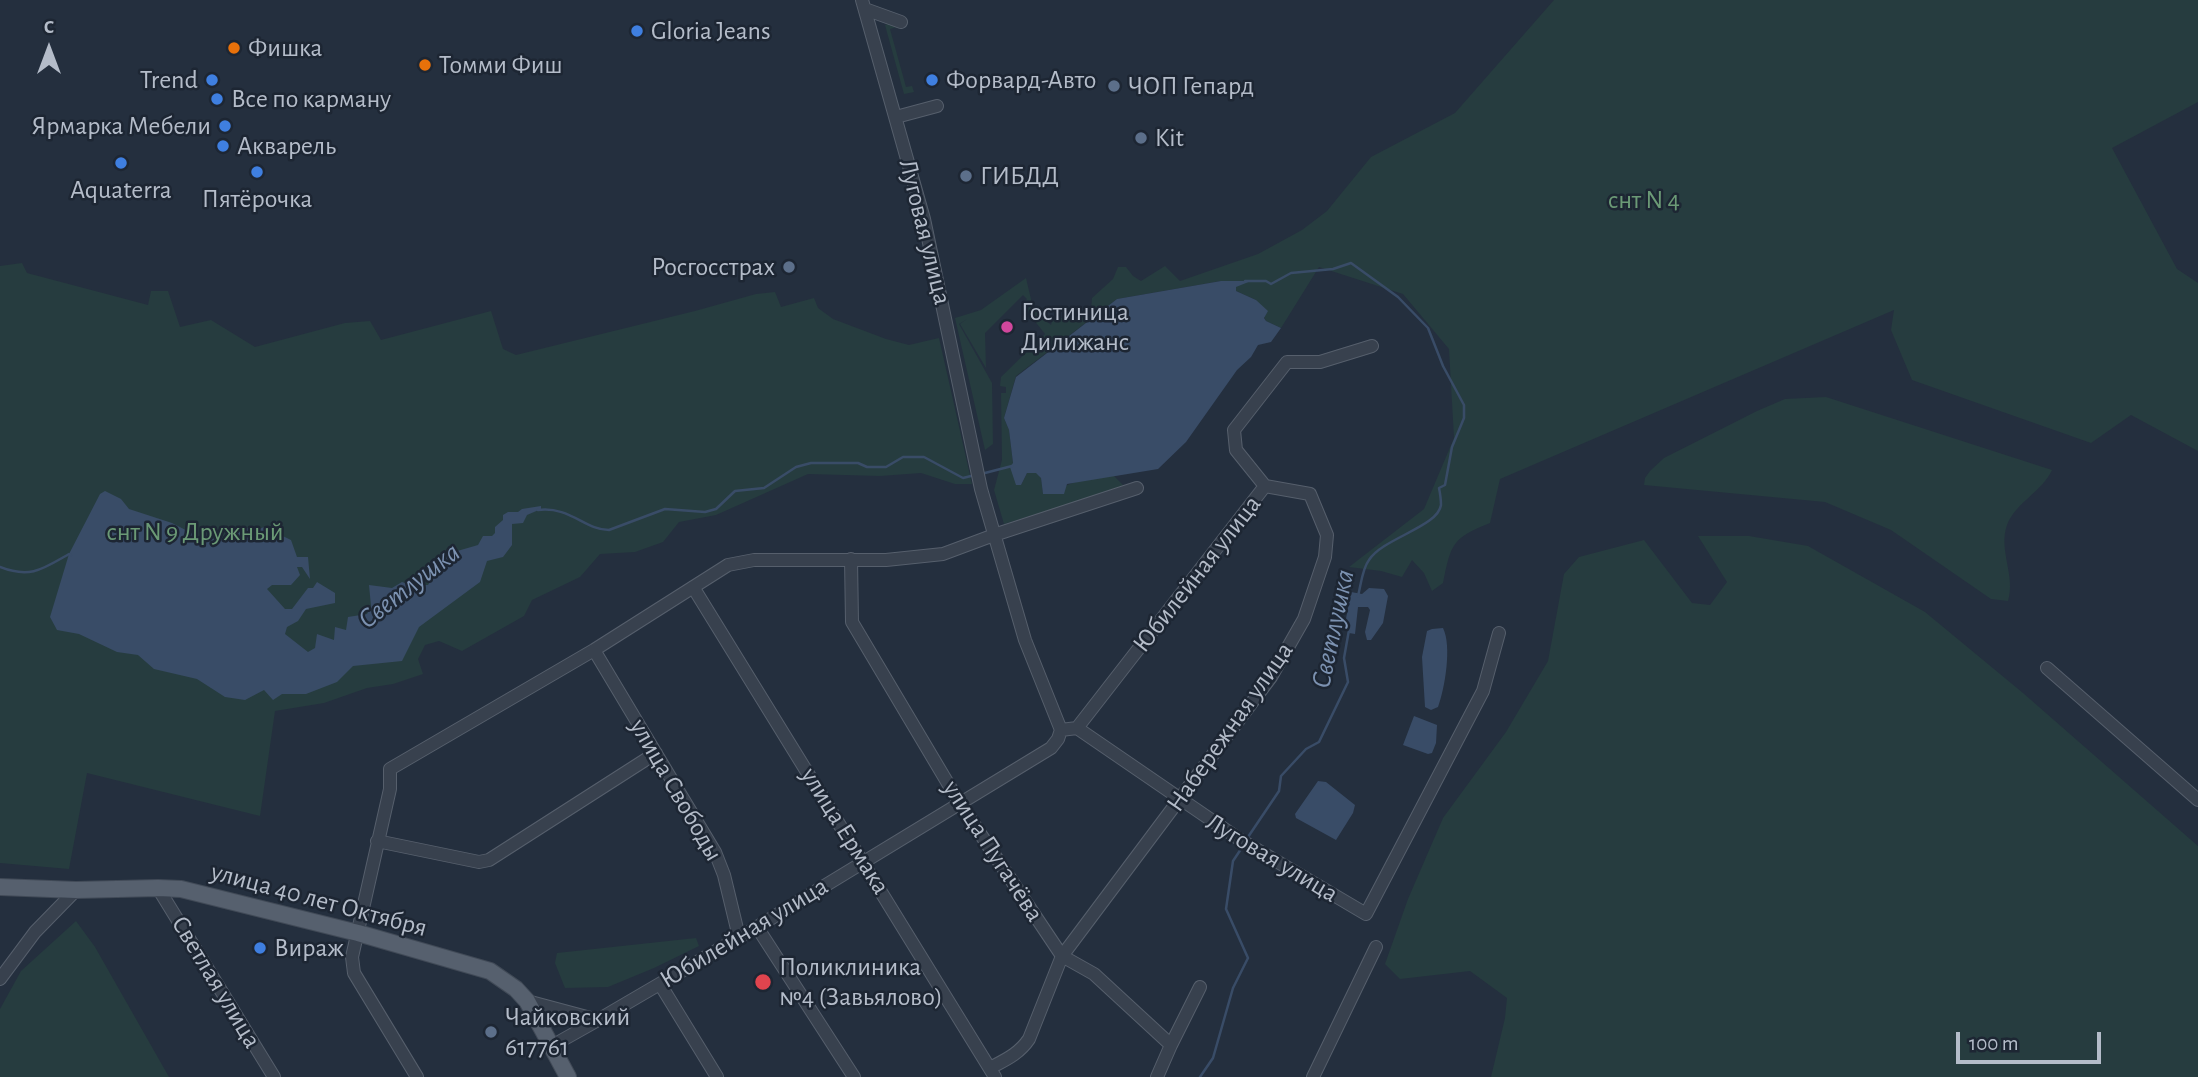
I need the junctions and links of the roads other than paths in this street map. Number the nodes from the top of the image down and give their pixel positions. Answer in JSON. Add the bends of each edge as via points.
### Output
{"nodes":[{"id":1,"x":863,"y":4,"type":"edge"},
{"id":2,"x":901,"y":22,"type":"dead end"},
{"id":3,"x":937,"y":106,"type":"dead end"},
{"id":4,"x":896,"y":117,"type":"junction"},
{"id":5,"x":1372,"y":346,"type":"dead end"},
{"id":6,"x":1265,"y":486,"type":"junction"},
{"id":7,"x":1137,"y":488,"type":"dead end"},
{"id":8,"x":994,"y":535,"type":"junction"},
{"id":9,"x":851,"y":559,"type":"junction"},
{"id":10,"x":693,"y":587,"type":"junction"},
{"id":11,"x":1499,"y":633,"type":"dead end"},
{"id":12,"x":594,"y":650,"type":"junction"},
{"id":13,"x":2047,"y":667,"type":"dead end"},
{"id":14,"x":1077,"y":728,"type":"junction"},
{"id":15,"x":1060,"y":730,"type":"junction"},
{"id":16,"x":656,"y":754,"type":"junction"},
{"id":17,"x":1179,"y":800,"type":"junction"},
{"id":18,"x":2198,"y":800,"type":"edge"},
{"id":19,"x":959,"y":802,"type":"junction"},
{"id":20,"x":377,"y":841,"type":"junction"},
{"id":21,"x":863,"y":861,"type":"junction"},
{"id":22,"x":0,"y":887,"type":"edge"},
{"id":23,"x":158,"y":888,"type":"junction"},
{"id":24,"x":76,"y":890,"type":"junction"},
{"id":25,"x":757,"y":927,"type":"junction"},
{"id":26,"x":358,"y":933,"type":"junction"},
{"id":27,"x":739,"y":937,"type":"junction"},
{"id":28,"x":1376,"y":947,"type":"dead end"},
{"id":29,"x":1062,"y":956,"type":"junction"},
{"id":30,"x":0,"y":979,"type":"edge"},
{"id":31,"x":660,"y":984,"type":"junction"},
{"id":32,"x":1200,"y":986,"type":"dead end"},
{"id":33,"x":527,"y":1001,"type":"junction"},
{"id":34,"x":598,"y":1020,"type":"junction"},
{"id":35,"x":1171,"y":1045,"type":"junction"},
{"id":36,"x":551,"y":1047,"type":"junction"},
{"id":37,"x":992,"y":1072,"type":"edge"},
{"id":38,"x":274,"y":1077,"type":"edge"},
{"id":39,"x":417,"y":1077,"type":"edge"},
{"id":40,"x":568,"y":1077,"type":"edge"},
{"id":41,"x":717,"y":1077,"type":"edge"},
{"id":42,"x":854,"y":1077,"type":"edge"},
{"id":43,"x":1157,"y":1077,"type":"edge"},
{"id":44,"x":1313,"y":1077,"type":"edge"}],
"edges":[{"from":1,"to":2,"type":"street"},
{"from":1,"to":4,"type":"street","name":"Луговая улица"},
{"from":3,"to":4,"type":"street"},
{"from":4,"to":8,"type":"street","name":"Луговая улица","via":[[924,219]]},
{"from":5,"to":6,"type":"street","via":[[1320,362],[1287,362],[1234,430],[1236,450]]},
{"from":6,"to":14,"type":"street","name":"Юбилейная улица"},
{"from":6,"to":17,"type":"street","name":"Набережная улица","via":[[1310,494],[1327,535],[1325,557],[1304,619],[1271,677]]},
{"from":7,"to":8,"type":"street"},
{"from":8,"to":9,"type":"street","via":[[943,554],[886,561]]},
{"from":8,"to":15,"type":"street","via":[[1025,640]]},
{"from":9,"to":10,"type":"street","via":[[754,560],[728,565]]},
{"from":9,"to":19,"type":"street","name":"улица Пугачёва","via":[[852,622]]},
{"from":10,"to":12,"type":"street"},
{"from":10,"to":21,"type":"street","name":"улица Ермака"},
{"from":11,"to":17,"type":"street","name":"Луговая улица","via":[[1483,691],[1366,914]]},
{"from":12,"to":16,"type":"street","name":"улица Свободы"},
{"from":12,"to":20,"type":"street","via":[[390,769],[390,789]]},
{"from":13,"to":18,"type":"street"},
{"from":14,"to":15,"type":"street"},
{"from":14,"to":17,"type":"street","name":"Луговая улица"},
{"from":15,"to":19,"type":"street","name":"Юбилейная улица","via":[[1051,748]]},
{"from":16,"to":20,"type":"street","via":[[489,860],[479,862]]},
{"from":16,"to":27,"type":"street","name":"улица Свободы","via":[[715,852]]},
{"from":17,"to":29,"type":"street","name":"Набережная улица"},
{"from":19,"to":21,"type":"street","name":"Юбилейная улица"},
{"from":19,"to":29,"type":"street","name":"улица Пугачёва"},
{"from":20,"to":26,"type":"street"},
{"from":21,"to":25,"type":"street","name":"Юбилейная улица"},
{"from":21,"to":37,"type":"street","name":"улица Ермака"},
{"from":22,"to":24,"type":"main road","name":"улица 40 лет Октября"},
{"from":23,"to":24,"type":"main road","name":"улица 40 лет Октября"},
{"from":23,"to":26,"type":"main road","name":"улица 40 лет Октября","via":[[181,889]]},
{"from":23,"to":38,"type":"street","name":"Светлая улица"},
{"from":24,"to":30,"type":"street","via":[[34,932]]},
{"from":25,"to":27,"type":"street","name":"Юбилейная улица"},
{"from":25,"to":42,"type":"street"},
{"from":26,"to":33,"type":"main road","name":"улица 40 лет Октября","via":[[490,971]]},
{"from":26,"to":39,"type":"street","via":[[352,957],[354,973]]},
{"from":27,"to":31,"type":"street","name":"Юбилейная улица"},
{"from":28,"to":44,"type":"street"},
{"from":29,"to":35,"type":"street","name":"улица Пугачёва","via":[[1094,974]]},
{"from":29,"to":37,"type":"street","name":"Набережная улица","via":[[1029,1039]]},
{"from":31,"to":34,"type":"street","name":"Юбилейная улица"},
{"from":31,"to":41,"type":"street"},
{"from":32,"to":35,"type":"street"},
{"from":33,"to":34,"type":"street"},
{"from":33,"to":36,"type":"main road","name":"улица 40 лет Октября"},
{"from":34,"to":36,"type":"street","name":"Юбилейная улица"},
{"from":35,"to":43,"type":"street"},
{"from":36,"to":40,"type":"main road","name":"улица 40 лет Октября"}]}
